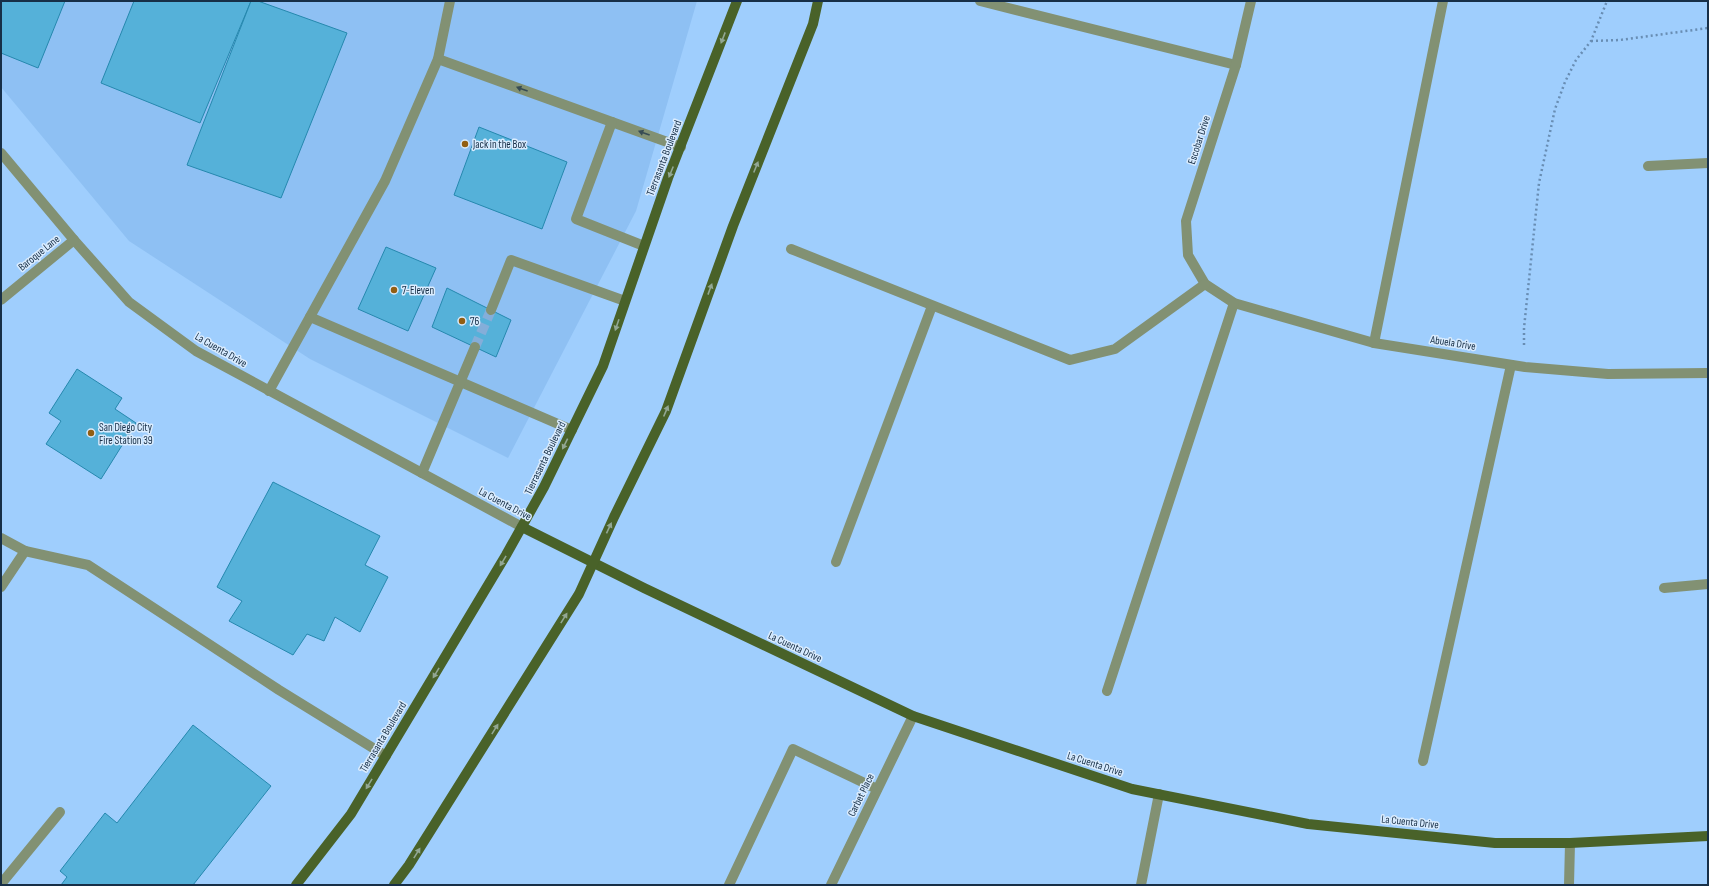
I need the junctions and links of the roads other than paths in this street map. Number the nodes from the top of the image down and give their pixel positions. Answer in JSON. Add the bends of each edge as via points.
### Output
{"nodes":[{"id":1,"x":450,"y":1,"type":"edge"},
{"id":2,"x":737,"y":1,"type":"edge"},
{"id":3,"x":818,"y":1,"type":"edge"},
{"id":4,"x":980,"y":1,"type":"edge"},
{"id":5,"x":1251,"y":1,"type":"edge"},
{"id":6,"x":1443,"y":1,"type":"edge"},
{"id":7,"x":438,"y":59,"type":"junction"},
{"id":8,"x":1236,"y":65,"type":"junction"},
{"id":9,"x":612,"y":122,"type":"junction"},
{"id":10,"x":680,"y":147,"type":"junction"},
{"id":11,"x":1,"y":153,"type":"edge"},
{"id":12,"x":1708,"y":163,"type":"edge"},
{"id":13,"x":1648,"y":166,"type":"dead end"},
{"id":14,"x":74,"y":240,"type":"junction"},
{"id":15,"x":644,"y":246,"type":"junction"},
{"id":16,"x":790,"y":250,"type":"dead end"},
{"id":17,"x":1205,"y":284,"type":"junction"},
{"id":18,"x":1,"y":300,"type":"edge"},
{"id":19,"x":625,"y":301,"type":"junction"},
{"id":20,"x":1234,"y":303,"type":"junction"},
{"id":21,"x":932,"y":306,"type":"junction"},
{"id":22,"x":491,"y":310,"type":"tunnel mouth"},
{"id":23,"x":310,"y":317,"type":"junction"},
{"id":24,"x":1374,"y":342,"type":"junction"},
{"id":25,"x":475,"y":347,"type":"tunnel mouth"},
{"id":26,"x":1511,"y":365,"type":"junction"},
{"id":27,"x":1708,"y":373,"type":"edge"},
{"id":28,"x":460,"y":382,"type":"junction"},
{"id":29,"x":270,"y":391,"type":"junction"},
{"id":30,"x":572,"y":430,"type":"junction"},
{"id":31,"x":422,"y":473,"type":"junction"},
{"id":32,"x":522,"y":527,"type":"junction"},
{"id":33,"x":1,"y":538,"type":"edge"},
{"id":34,"x":26,"y":551,"type":"junction"},
{"id":35,"x":836,"y":562,"type":"dead end"},
{"id":36,"x":592,"y":563,"type":"junction"},
{"id":37,"x":1708,"y":584,"type":"edge"},
{"id":38,"x":1,"y":587,"type":"edge"},
{"id":39,"x":1664,"y":588,"type":"dead end"},
{"id":40,"x":1107,"y":691,"type":"dead end"},
{"id":41,"x":913,"y":716,"type":"junction"},
{"id":42,"x":386,"y":756,"type":"junction"},
{"id":43,"x":1423,"y":761,"type":"dead end"},
{"id":44,"x":877,"y":789,"type":"junction"},
{"id":45,"x":1159,"y":794,"type":"junction"},
{"id":46,"x":60,"y":812,"type":"dead end"},
{"id":47,"x":1708,"y":836,"type":"edge"},
{"id":48,"x":1570,"y":843,"type":"junction"},
{"id":49,"x":1,"y":884,"type":"edge"},
{"id":50,"x":296,"y":885,"type":"edge"},
{"id":51,"x":394,"y":885,"type":"edge"},
{"id":52,"x":729,"y":885,"type":"edge"},
{"id":53,"x":831,"y":885,"type":"edge"},
{"id":54,"x":1141,"y":885,"type":"edge"},
{"id":55,"x":1569,"y":885,"type":"edge"}],
"edges":[{"from":1,"to":7,"type":"street"},
{"from":2,"to":10,"type":"main road","name":"Tierrasanta Boulevard","one_way":true},
{"from":36,"to":3,"type":"main road","one_way":true,"via":[[666,411],[733,226],[813,24]]},
{"from":4,"to":8,"type":"street"},
{"from":5,"to":8,"type":"street","name":"Escobar Drive"},
{"from":6,"to":24,"type":"street"},
{"from":9,"to":7,"type":"street","one_way":true},
{"from":7,"to":23,"type":"street","via":[[385,181]]},
{"from":8,"to":17,"type":"street","name":"Escobar Drive","via":[[1186,221],[1188,255]]},
{"from":10,"to":9,"type":"street","one_way":true},
{"from":9,"to":15,"type":"street","via":[[576,219]]},
{"from":10,"to":15,"type":"main road","name":"Tierrasanta Boulevard","one_way":true},
{"from":11,"to":14,"type":"street","name":"La Cuenta Drive"},
{"from":12,"to":13,"type":"street"},
{"from":14,"to":18,"type":"street","name":"Baroque Lane"},
{"from":14,"to":29,"type":"street","name":"La Cuenta Drive","via":[[129,302],[196,351]]},
{"from":15,"to":19,"type":"main road","name":"Tierrasanta Boulevard"},
{"from":16,"to":21,"type":"street"},
{"from":17,"to":20,"type":"street","name":"Abuela Drive"},
{"from":17,"to":21,"type":"street","via":[[1115,350],[1070,360]]},
{"from":19,"to":22,"type":"street","via":[[511,260]]},
{"from":19,"to":30,"type":"main road","name":"Tierrasanta Boulevard","one_way":true,"via":[[603,366]]},
{"from":20,"to":24,"type":"street","name":"Abuela Drive"},
{"from":20,"to":40,"type":"street"},
{"from":21,"to":35,"type":"street"},
{"from":23,"to":28,"type":"street"},
{"from":23,"to":29,"type":"street"},
{"from":24,"to":26,"type":"street","name":"Abuela Drive"},
{"from":25,"to":28,"type":"street"},
{"from":26,"to":27,"type":"street","name":"Abuela Drive","via":[[1608,374]]},
{"from":26,"to":43,"type":"street"},
{"from":28,"to":30,"type":"street"},
{"from":28,"to":31,"type":"street"},
{"from":29,"to":31,"type":"street","name":"La Cuenta Drive"},
{"from":30,"to":32,"type":"main road","name":"Tierrasanta Boulevard","one_way":true},
{"from":31,"to":32,"type":"street","name":"La Cuenta Drive"},
{"from":32,"to":36,"type":"main road","name":"La Cuenta Drive"},
{"from":32,"to":42,"type":"main road","name":"Tierrasanta Boulevard","one_way":true},
{"from":33,"to":34,"type":"street"},
{"from":34,"to":38,"type":"street"},
{"from":34,"to":42,"type":"street","via":[[88,565],[279,690]]},
{"from":36,"to":41,"type":"main road","name":"La Cuenta Drive"},
{"from":51,"to":36,"type":"main road","one_way":true,"via":[[579,594]]},
{"from":37,"to":39,"type":"street"},
{"from":41,"to":44,"type":"street","name":"Carbet Place"},
{"from":41,"to":45,"type":"main road","name":"La Cuenta Drive","via":[[1132,789]]},
{"from":42,"to":50,"type":"main road","name":"Tierrasanta Boulevard","one_way":true,"via":[[351,814]]},
{"from":44,"to":52,"type":"street","via":[[793,749]]},
{"from":44,"to":53,"type":"street","name":"Carbet Place"},
{"from":45,"to":48,"type":"main road","name":"La Cuenta Drive","via":[[1308,824],[1495,843]]},
{"from":45,"to":54,"type":"street"},
{"from":46,"to":49,"type":"street"},
{"from":47,"to":48,"type":"main road","name":"La Cuenta Drive"},
{"from":48,"to":55,"type":"street"}]}
